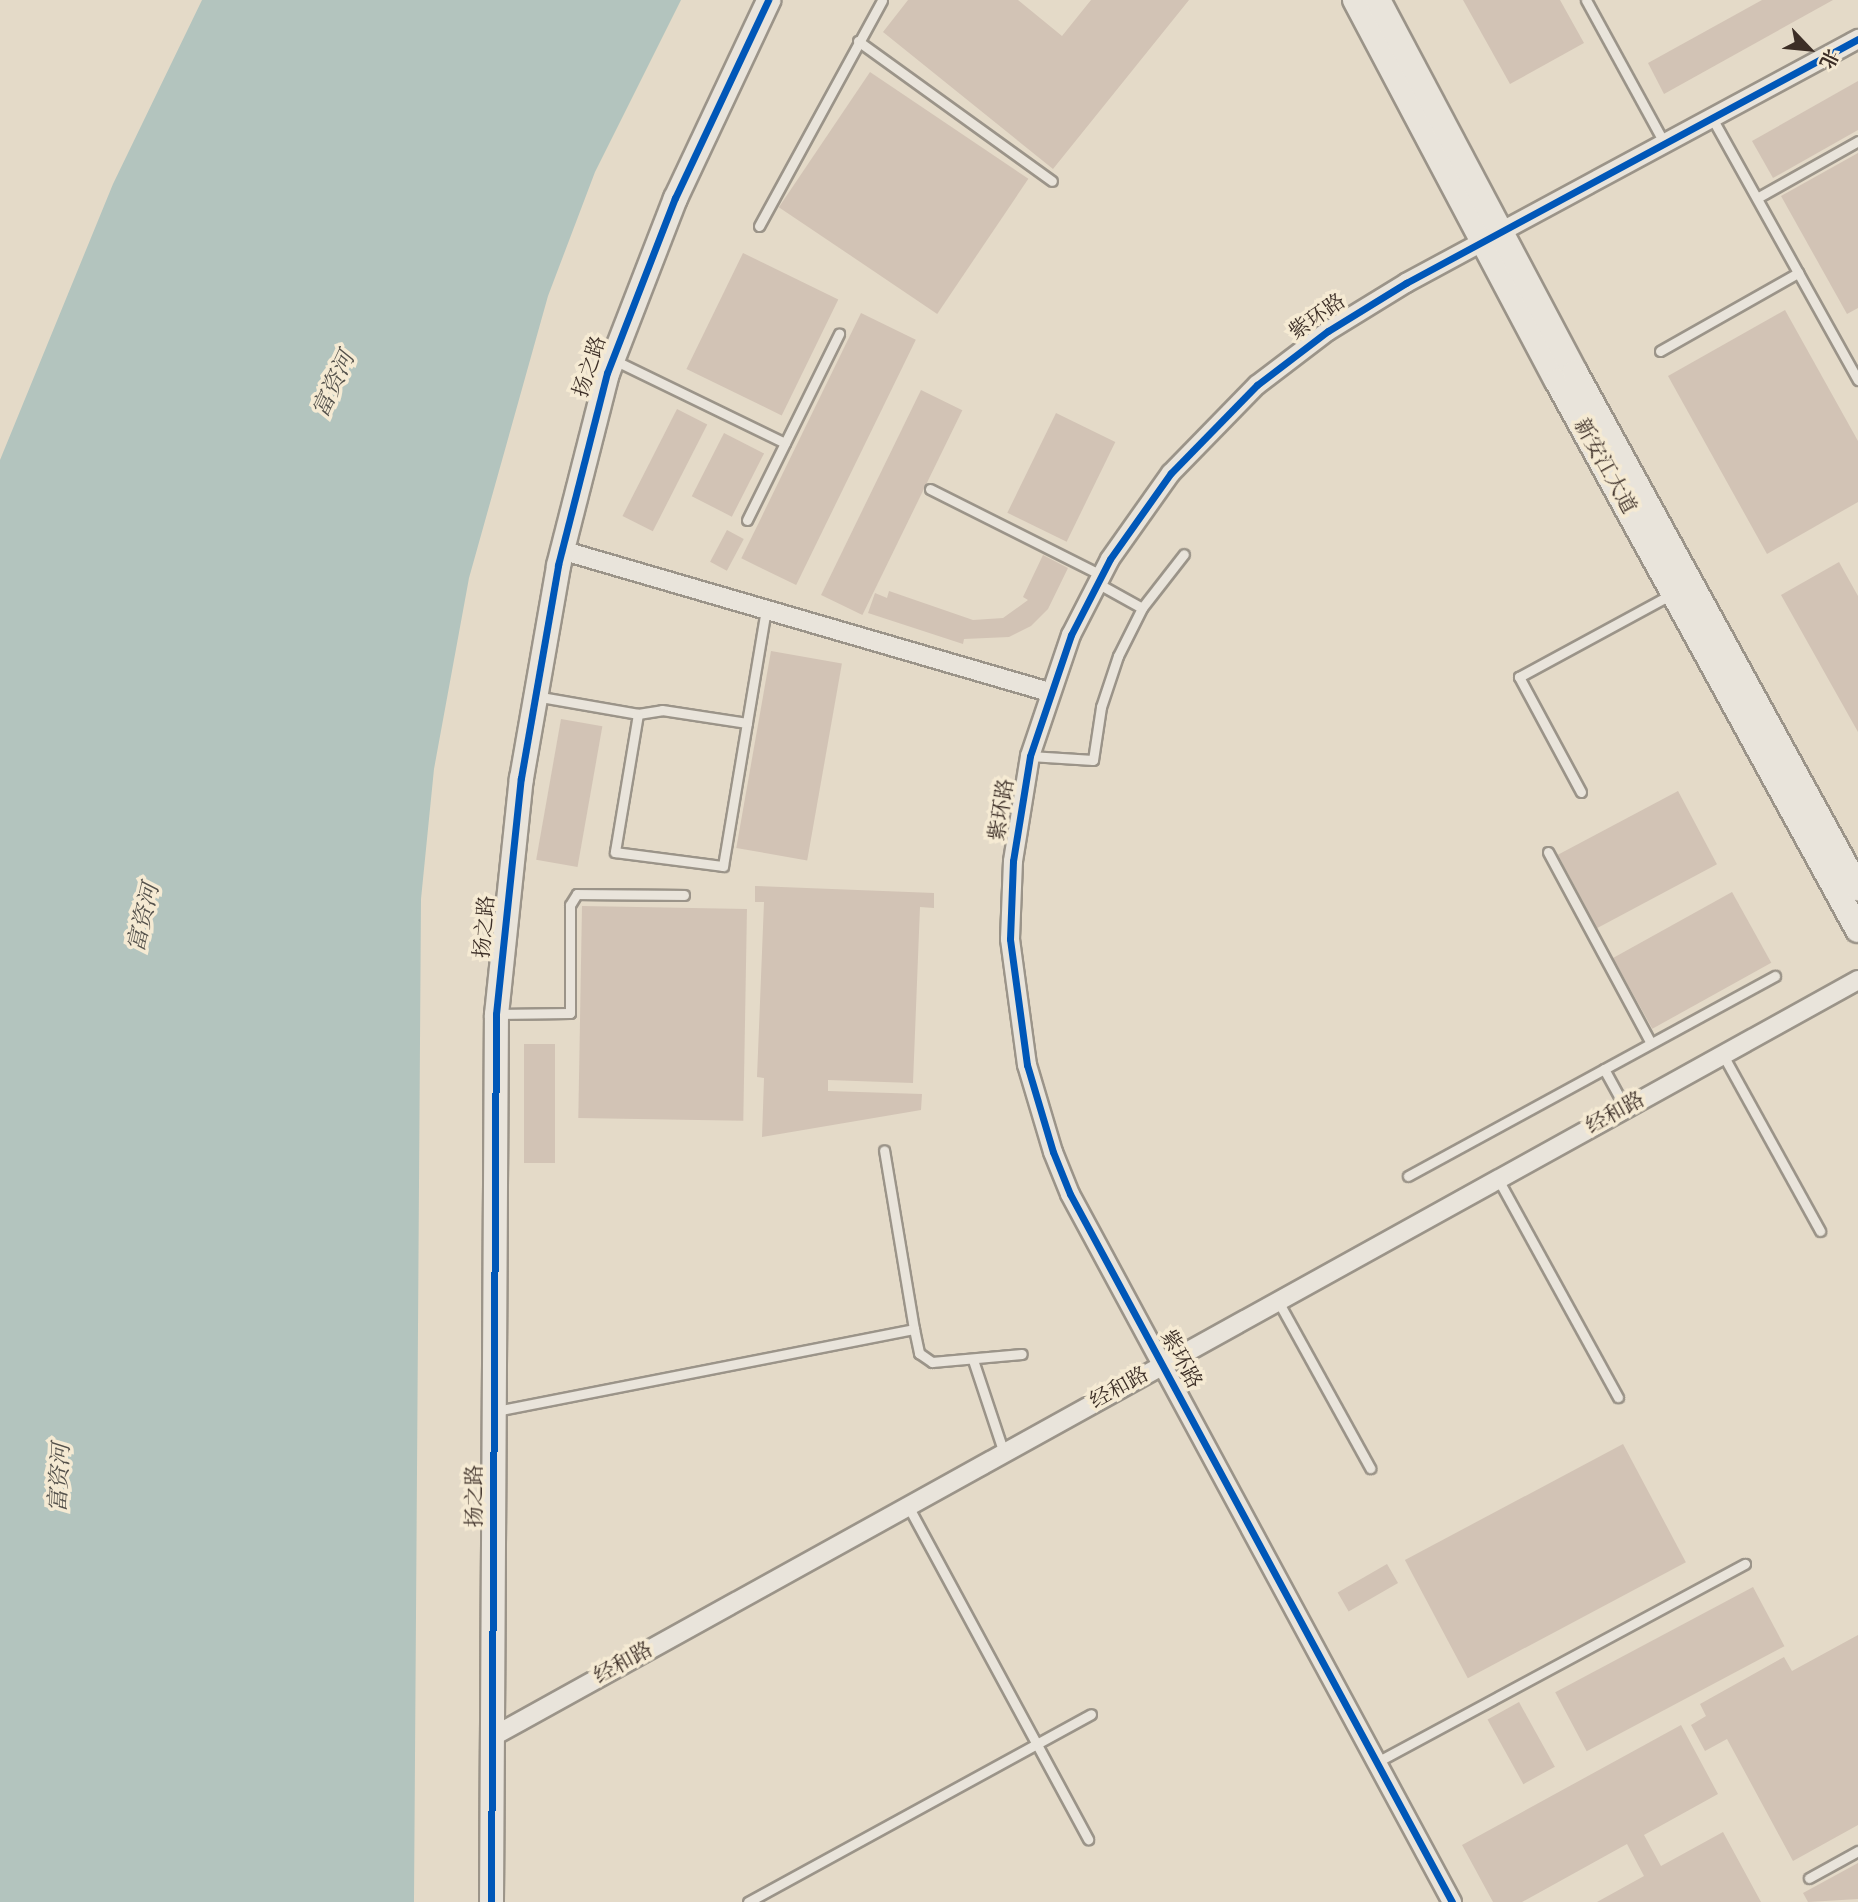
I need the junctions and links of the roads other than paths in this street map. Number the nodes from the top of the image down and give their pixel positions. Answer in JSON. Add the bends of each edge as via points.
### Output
{"nodes":[{"id":1,"x":768,"y":0,"type":"edge"},
{"id":2,"x":881,"y":0,"type":"edge"},
{"id":3,"x":1355,"y":0,"type":"edge"},
{"id":4,"x":1378,"y":0,"type":"edge"},
{"id":5,"x":1586,"y":0,"type":"edge"},
{"id":6,"x":1858,"y":39,"type":"edge"},
{"id":7,"x":858,"y":41,"type":"junction"},
{"id":8,"x":1712,"y":118,"type":"junction"},
{"id":9,"x":1858,"y":141,"type":"edge"},
{"id":10,"x":1665,"y":144,"type":"junction"},
{"id":11,"x":1052,"y":181,"type":"dead end"},
{"id":12,"x":1757,"y":198,"type":"junction"},
{"id":13,"x":759,"y":226,"type":"dead end"},
{"id":14,"x":1493,"y":237,"type":"junction"},
{"id":15,"x":1798,"y":273,"type":"junction"},
{"id":16,"x":839,"y":334,"type":"dead end"},
{"id":17,"x":1660,"y":351,"type":"dead end"},
{"id":18,"x":612,"y":359,"type":"junction"},
{"id":19,"x":1858,"y":380,"type":"edge"},
{"id":20,"x":785,"y":443,"type":"junction"},
{"id":21,"x":930,"y":489,"type":"dead end"},
{"id":22,"x":747,"y":520,"type":"dead end"},
{"id":23,"x":561,"y":550,"type":"junction"},
{"id":24,"x":1184,"y":554,"type":"dead end"},
{"id":25,"x":1099,"y":579,"type":"junction"},
{"id":26,"x":1673,"y":593,"type":"junction"},
{"id":27,"x":1142,"y":608,"type":"junction"},
{"id":28,"x":766,"y":610,"type":"junction"},
{"id":29,"x":1049,"y":692,"type":"junction"},
{"id":30,"x":533,"y":696,"type":"junction"},
{"id":31,"x":638,"y":714,"type":"junction"},
{"id":32,"x":747,"y":723,"type":"junction"},
{"id":33,"x":1030,"y":756,"type":"junction"},
{"id":34,"x":1581,"y":792,"type":"dead end"},
{"id":35,"x":1548,"y":852,"type":"dead end"},
{"id":36,"x":1858,"y":888,"type":"edge"},
{"id":37,"x":684,"y":895,"type":"dead end"},
{"id":38,"x":1858,"y":930,"type":"edge"},
{"id":39,"x":1775,"y":976,"type":"dead end"},
{"id":40,"x":1858,"y":980,"type":"edge"},
{"id":41,"x":496,"y":1014,"type":"junction"},
{"id":42,"x":1651,"y":1043,"type":"junction"},
{"id":43,"x":1723,"y":1055,"type":"junction"},
{"id":44,"x":1604,"y":1069,"type":"junction"},
{"id":45,"x":1626,"y":1108,"type":"junction"},
{"id":46,"x":884,"y":1150,"type":"dead end"},
{"id":47,"x":1408,"y":1176,"type":"dead end"},
{"id":48,"x":1498,"y":1179,"type":"junction"},
{"id":49,"x":1820,"y":1231,"type":"dead end"},
{"id":50,"x":1278,"y":1301,"type":"junction"},
{"id":51,"x":914,"y":1329,"type":"junction"},
{"id":52,"x":1022,"y":1354,"type":"dead end"},
{"id":53,"x":973,"y":1360,"type":"junction"},
{"id":54,"x":1163,"y":1365,"type":"junction"},
{"id":55,"x":1618,"y":1397,"type":"dead end"},
{"id":56,"x":494,"y":1411,"type":"junction"},
{"id":57,"x":1004,"y":1453,"type":"junction"},
{"id":58,"x":1370,"y":1468,"type":"dead end"},
{"id":59,"x":908,"y":1506,"type":"junction"},
{"id":60,"x":1745,"y":1564,"type":"dead end"},
{"id":61,"x":1091,"y":1714,"type":"dead end"},
{"id":62,"x":492,"y":1737,"type":"junction"},
{"id":63,"x":1037,"y":1744,"type":"junction"},
{"id":64,"x":1377,"y":1762,"type":"junction"},
{"id":65,"x":1088,"y":1839,"type":"dead end"},
{"id":66,"x":1858,"y":1851,"type":"edge"},
{"id":67,"x":1809,"y":1878,"type":"dead end"},
{"id":68,"x":491,"y":1902,"type":"edge"},
{"id":69,"x":748,"y":1902,"type":"edge"},
{"id":70,"x":1452,"y":1902,"type":"edge"}],
"edges":[{"from":1,"to":18,"type":"street","name":"扬之路","via":[[675,198]]},
{"from":2,"to":7,"type":"lane"},
{"from":3,"to":14,"type":"main road","name":"新安江大道"},
{"from":4,"to":14,"type":"main road","name":"新安江大道"},
{"from":5,"to":10,"type":"lane"},
{"from":6,"to":8,"type":"street","name":"紫环路"},
{"from":7,"to":11,"type":"lane"},
{"from":7,"to":13,"type":"lane"},
{"from":8,"to":10,"type":"street","name":"紫环路"},
{"from":8,"to":12,"type":"lane"},
{"from":9,"to":12,"type":"lane"},
{"from":10,"to":14,"type":"street","name":"紫环路"},
{"from":12,"to":15,"type":"lane"},
{"from":14,"to":25,"type":"street","name":"紫环路","via":[[1367,306],[1257,385],[1171,473]]},
{"from":14,"to":26,"type":"main road","name":"新安江大道"},
{"from":14,"to":36,"type":"main road","name":"新安江大道"},
{"from":15,"to":17,"type":"lane"},
{"from":15,"to":19,"type":"lane"},
{"from":16,"to":20,"type":"lane"},
{"from":18,"to":20,"type":"lane"},
{"from":18,"to":23,"type":"street","name":"扬之路","via":[[589,430]]},
{"from":20,"to":22,"type":"lane"},
{"from":21,"to":25,"type":"lane"},
{"from":23,"to":28,"type":"street"},
{"from":23,"to":30,"type":"street","name":"扬之路"},
{"from":24,"to":27,"type":"lane"},
{"from":25,"to":27,"type":"lane"},
{"from":25,"to":29,"type":"street","name":"紫环路"},
{"from":26,"to":34,"type":"lane","via":[[1519,677]]},
{"from":26,"to":38,"type":"main road","name":"新安江大道"},
{"from":27,"to":33,"type":"lane","via":[[1108,681],[1093,760]]},
{"from":28,"to":29,"type":"street"},
{"from":28,"to":32,"type":"lane"},
{"from":29,"to":33,"type":"street","name":"紫环路"},
{"from":30,"to":31,"type":"lane"},
{"from":30,"to":41,"type":"street","name":"扬之路","via":[[510,856]]},
{"from":31,"to":32,"type":"lane","via":[[663,710]]},
{"from":31,"to":32,"type":"lane","via":[[615,852],[723,866]]},
{"from":33,"to":54,"type":"street","name":"紫环路","via":[[1010,897],[1013,981],[1027,1065],[1070,1194]]},
{"from":35,"to":42,"type":"lane"},
{"from":37,"to":41,"type":"lane","via":[[577,894],[570,905],[570,1013]]},
{"from":39,"to":42,"type":"lane"},
{"from":40,"to":43,"type":"street","name":"经和路"},
{"from":41,"to":56,"type":"street","name":"扬之路"},
{"from":42,"to":44,"type":"lane"},
{"from":43,"to":45,"type":"street","name":"经和路"},
{"from":43,"to":49,"type":"lane"},
{"from":44,"to":45,"type":"lane"},
{"from":44,"to":47,"type":"lane"},
{"from":45,"to":48,"type":"street","name":"经和路"},
{"from":46,"to":51,"type":"lane"},
{"from":48,"to":50,"type":"street","name":"经和路"},
{"from":48,"to":55,"type":"lane"},
{"from":50,"to":54,"type":"street","name":"经和路"},
{"from":50,"to":58,"type":"lane"},
{"from":51,"to":53,"type":"lane","via":[[919,1353],[925,1359],[940,1364]]},
{"from":51,"to":56,"type":"lane"},
{"from":52,"to":53,"type":"lane"},
{"from":53,"to":57,"type":"lane"},
{"from":54,"to":57,"type":"street","name":"经和路"},
{"from":54,"to":64,"type":"street","name":"紫环路"},
{"from":56,"to":62,"type":"street","name":"扬之路"},
{"from":57,"to":59,"type":"street","name":"经和路"},
{"from":59,"to":62,"type":"street","name":"经和路"},
{"from":59,"to":63,"type":"lane"},
{"from":60,"to":64,"type":"lane"},
{"from":61,"to":63,"type":"lane"},
{"from":62,"to":68,"type":"street","name":"扬之路"},
{"from":63,"to":65,"type":"lane"},
{"from":63,"to":69,"type":"lane"},
{"from":64,"to":70,"type":"street","name":"紫环路"},
{"from":66,"to":67,"type":"lane"}]}
